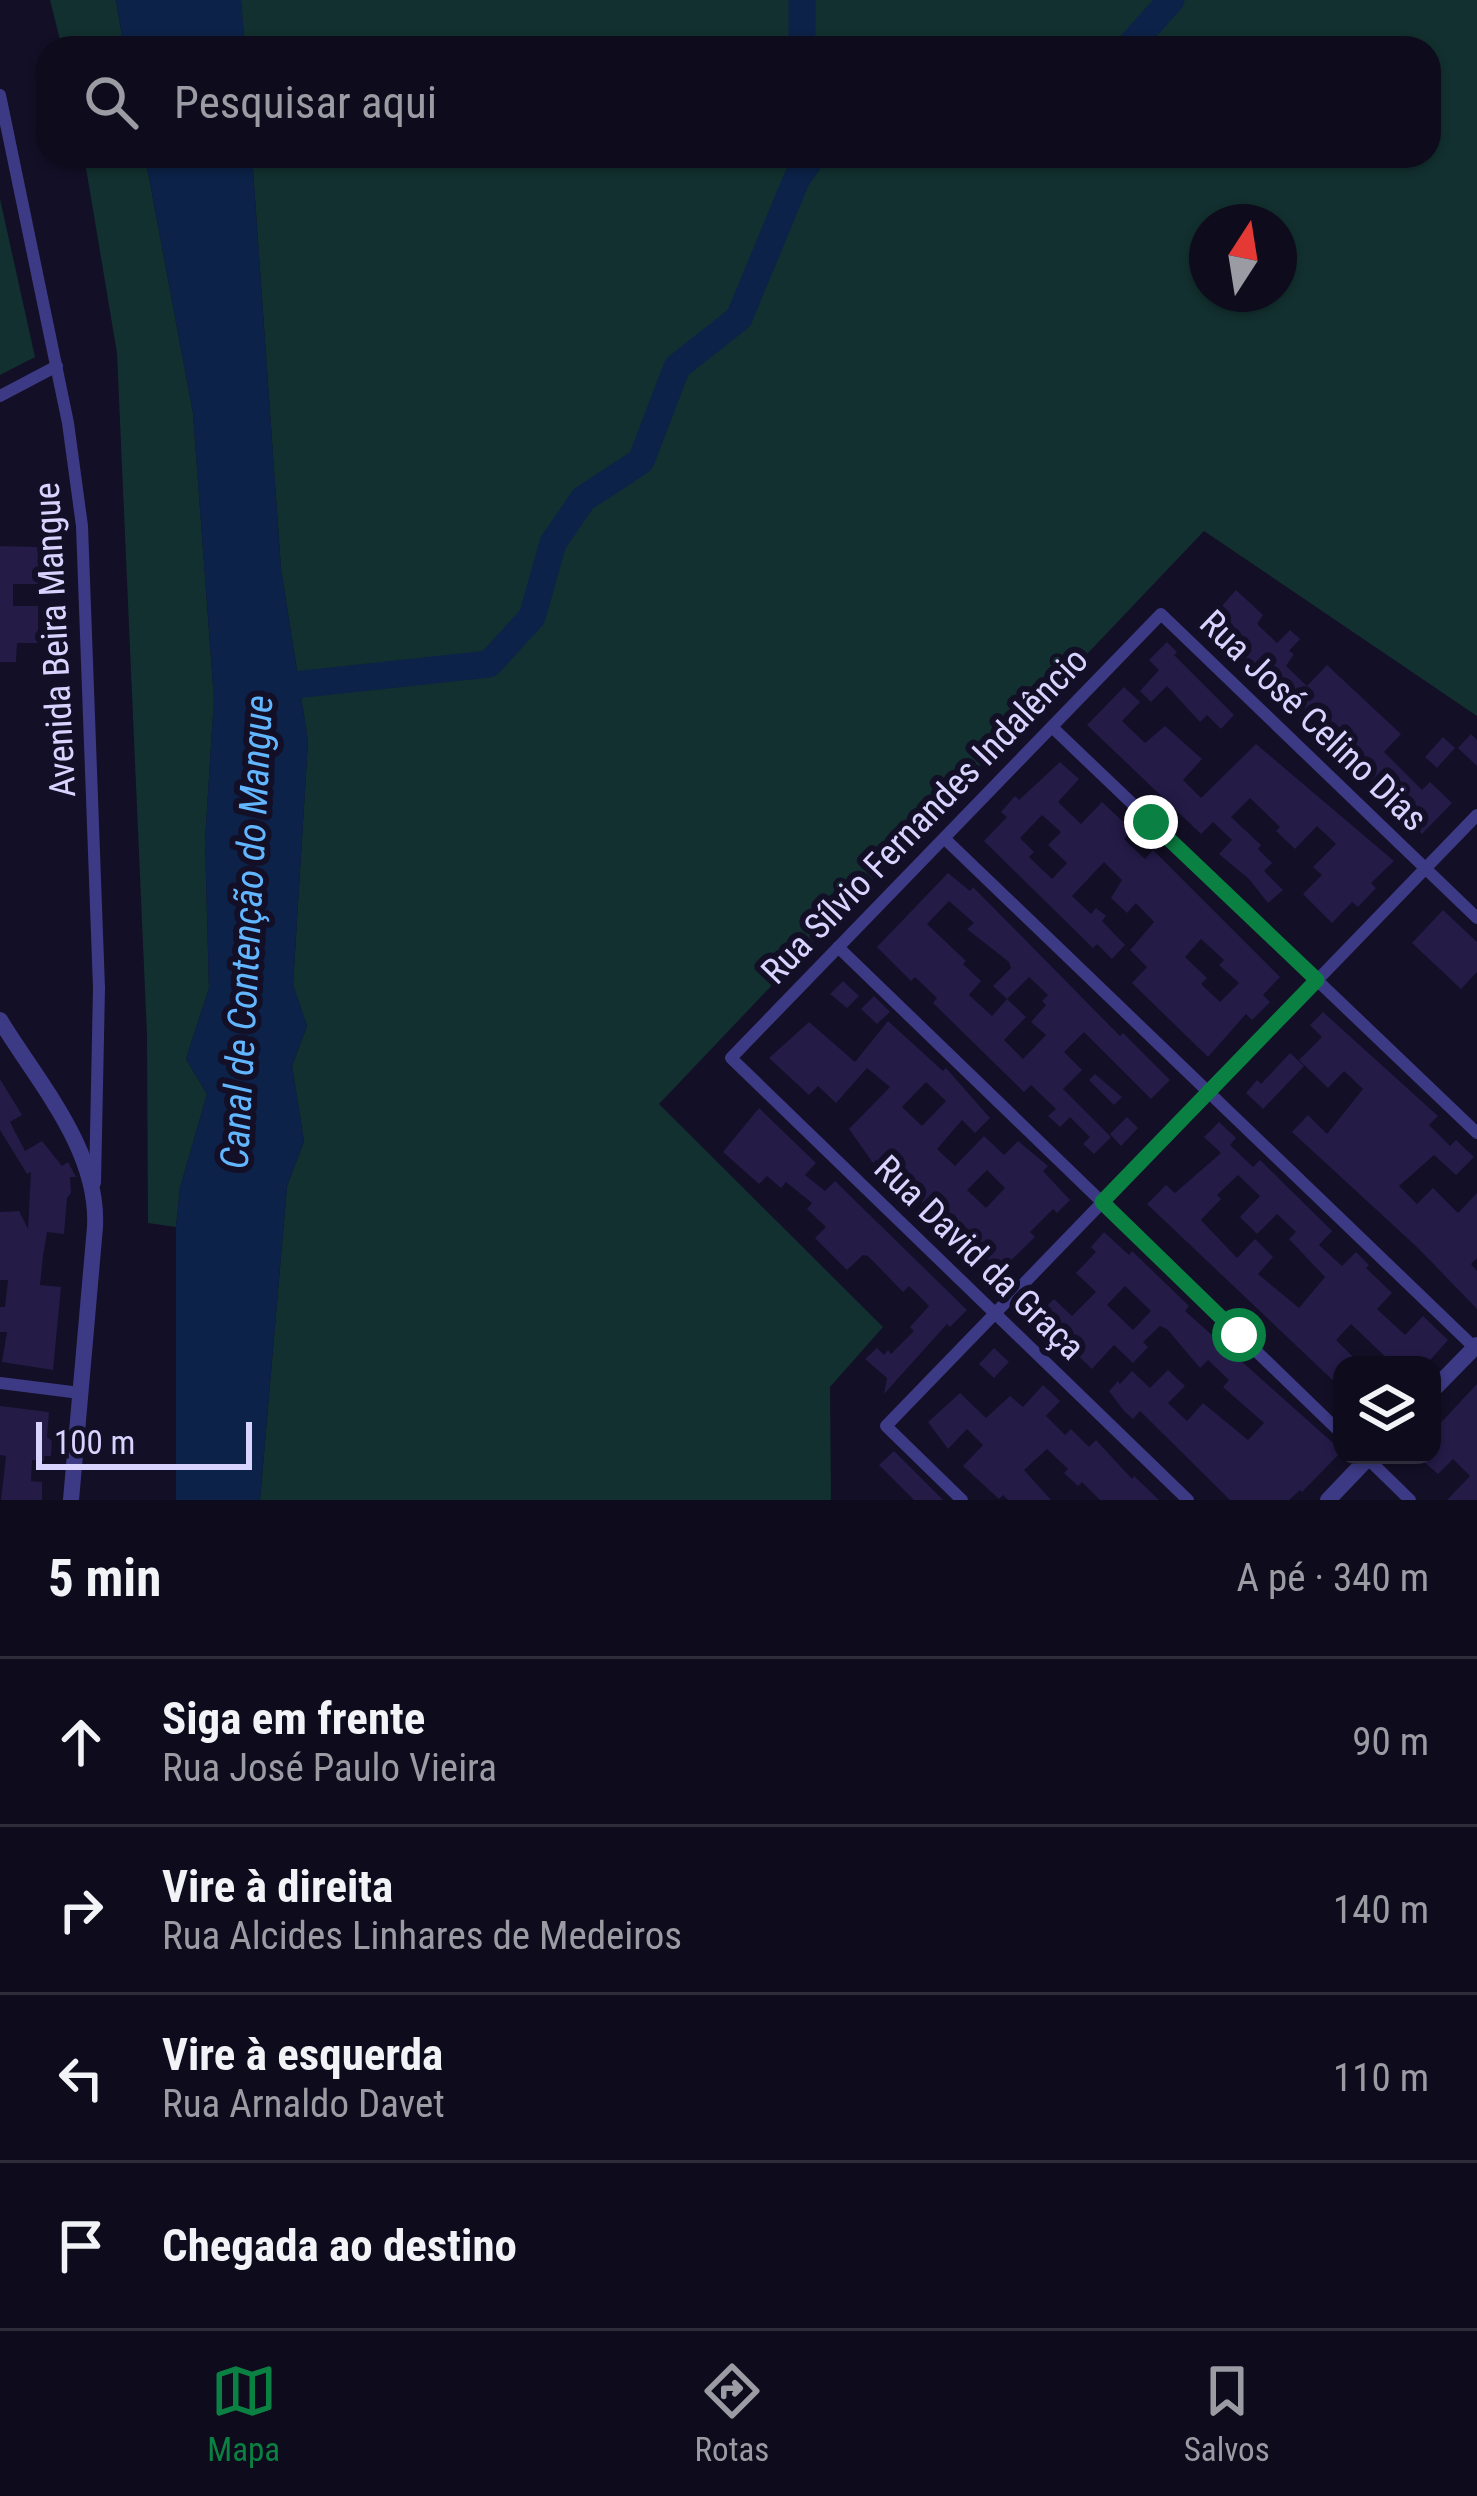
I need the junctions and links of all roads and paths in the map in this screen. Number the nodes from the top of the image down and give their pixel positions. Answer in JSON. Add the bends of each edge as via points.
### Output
{"nodes":[{"id":1,"x":0,"y":95,"type":"edge"},
{"id":2,"x":57,"y":366,"type":"junction"},
{"id":3,"x":0,"y":396,"type":"edge"},
{"id":4,"x":1160,"y":614,"type":"joint"},
{"id":5,"x":1052,"y":727,"type":"junction"},
{"id":6,"x":1477,"y":815,"type":"edge"},
{"id":7,"x":944,"y":838,"type":"junction"},
{"id":8,"x":1425,"y":868,"type":"junction"},
{"id":9,"x":1477,"y":918,"type":"edge"},
{"id":10,"x":838,"y":947,"type":"junction"},
{"id":11,"x":1317,"y":980,"type":"junction"},
{"id":12,"x":0,"y":1020,"type":"edge"},
{"id":13,"x":731,"y":1058,"type":"joint"},
{"id":14,"x":1209,"y":1093,"type":"junction"},
{"id":15,"x":1477,"y":1132,"type":"edge"},
{"id":16,"x":95,"y":1189,"type":"junction"},
{"id":17,"x":1102,"y":1202,"type":"junction"},
{"id":18,"x":995,"y":1313,"type":"junction"},
{"id":19,"x":1476,"y":1347,"type":"edge"},
{"id":20,"x":1441,"y":1382,"type":"edge"},
{"id":21,"x":0,"y":1383,"type":"edge"},
{"id":22,"x":80,"y":1393,"type":"junction"},
{"id":23,"x":1333,"y":1425,"type":"edge"},
{"id":24,"x":1361,"y":1464,"type":"edge"},
{"id":25,"x":1376,"y":1464,"type":"edge"},
{"id":26,"x":70,"y":1500,"type":"edge"},
{"id":27,"x":962,"y":1500,"type":"edge"},
{"id":28,"x":1188,"y":1500,"type":"edge"},
{"id":29,"x":1328,"y":1500,"type":"edge"},
{"id":30,"x":1411,"y":1500,"type":"edge"}],
"edges":[{"from":1,"to":2,"type":"street","name":"Avenida Beira Mangue"},
{"from":2,"to":3,"type":"street"},
{"from":2,"to":16,"type":"street","name":"Avenida Beira Mangue","via":[[87,591],[100,1040]]},
{"from":4,"to":5,"type":"street","name":"Rua Sílvio Fernandes Indalêncio"},
{"from":4,"to":8,"type":"street","name":"Rua José Celino Dias"},
{"from":5,"to":7,"type":"street","name":"Rua Sílvio Fernandes Indalêncio"},
{"from":5,"to":11,"type":"street"},
{"from":6,"to":8,"type":"street"},
{"from":7,"to":10,"type":"street","name":"Rua Sílvio Fernandes Indalêncio"},
{"from":7,"to":14,"type":"street"},
{"from":8,"to":9,"type":"street","name":"Rua José Celino Dias"},
{"from":8,"to":11,"type":"street"},
{"from":10,"to":13,"type":"street","name":"Rua Sílvio Fernandes Indalêncio"},
{"from":10,"to":17,"type":"street"},
{"from":11,"to":14,"type":"street"},
{"from":11,"to":15,"type":"street"},
{"from":12,"to":16,"type":"street","via":[[85,1157]]},
{"from":13,"to":18,"type":"street","name":"Rua David da Graça"},
{"from":14,"to":17,"type":"street"},
{"from":14,"to":19,"type":"street"},
{"from":16,"to":22,"type":"street"},
{"from":17,"to":18,"type":"street"},
{"from":17,"to":23,"type":"street"},
{"from":18,"to":27,"type":"street","via":[[886,1426]]},
{"from":18,"to":28,"type":"street","name":"Rua David da Graça"},
{"from":19,"to":20,"type":"street"},
{"from":21,"to":22,"type":"street"},
{"from":22,"to":26,"type":"street"},
{"from":24,"to":29,"type":"street"},
{"from":25,"to":30,"type":"street"}]}
